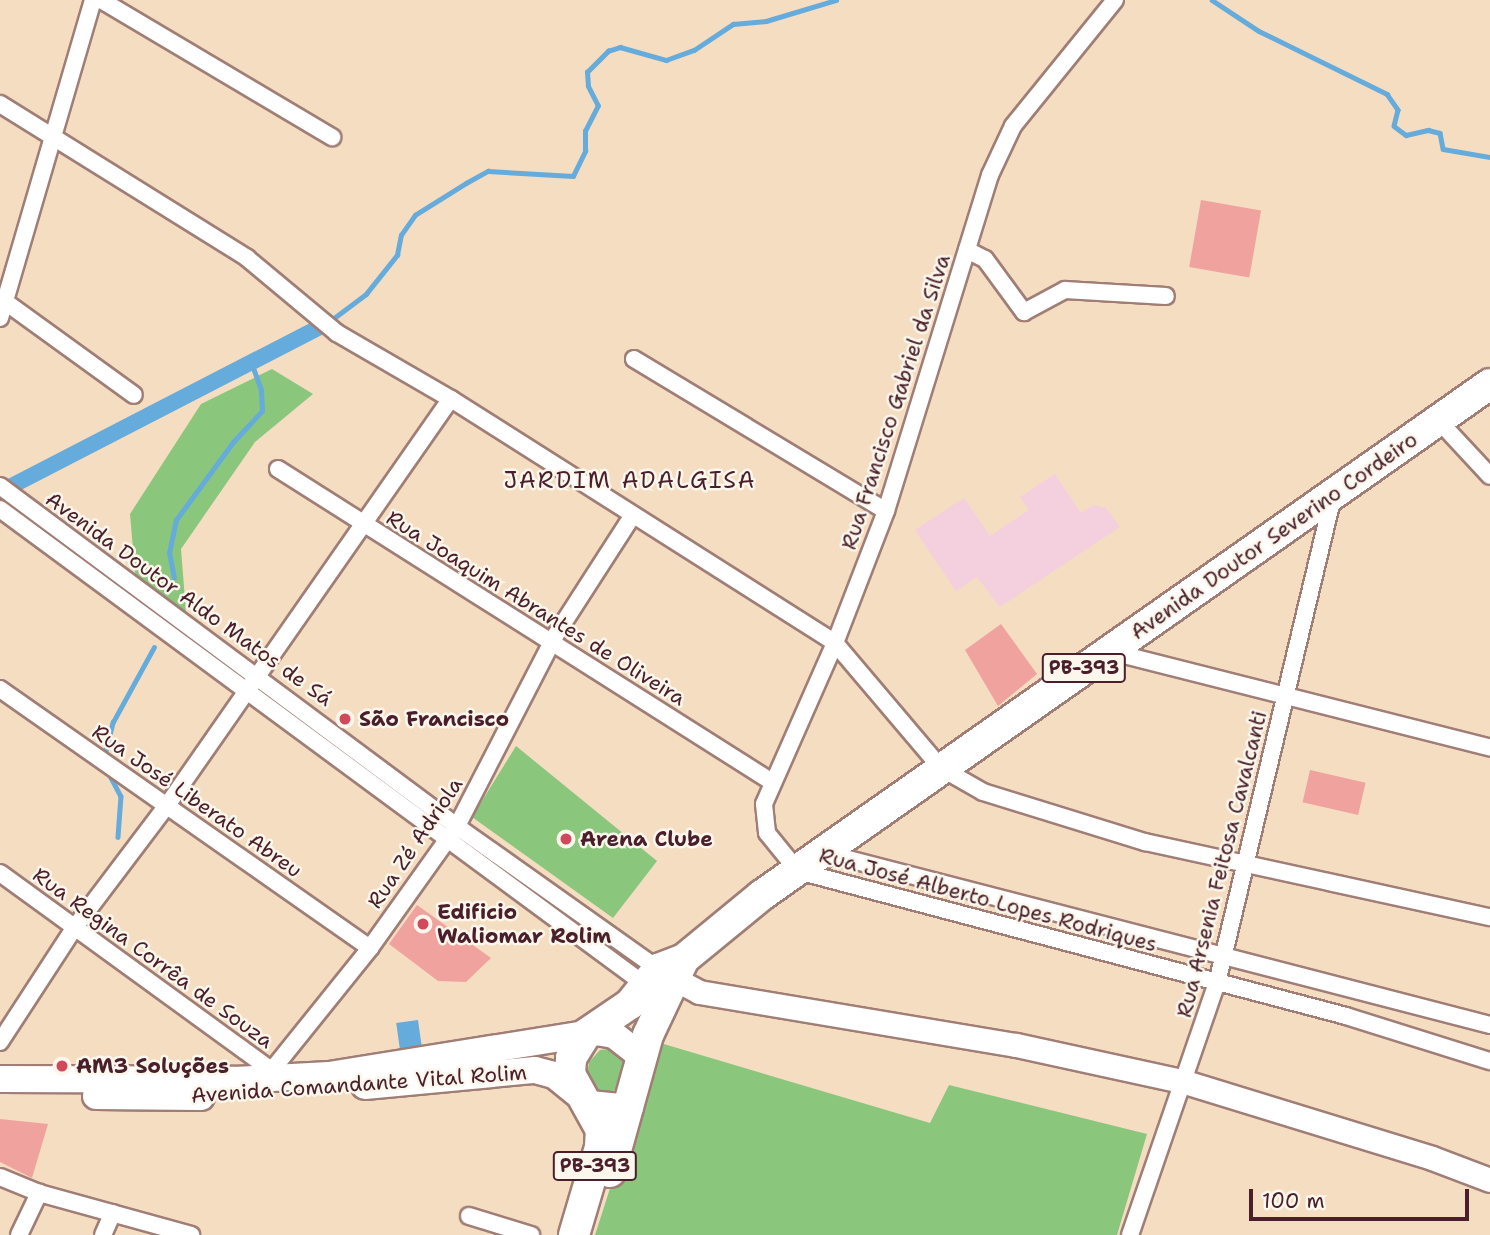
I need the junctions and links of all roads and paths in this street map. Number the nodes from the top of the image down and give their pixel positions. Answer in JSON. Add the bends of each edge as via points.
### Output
{"nodes":[{"id":1,"x":93,"y":0,"type":"edge"},
{"id":2,"x":101,"y":0,"type":"edge"},
{"id":3,"x":1115,"y":0,"type":"edge"},
{"id":4,"x":0,"y":104,"type":"edge"},
{"id":5,"x":332,"y":137,"type":"dead end"},
{"id":6,"x":54,"y":139,"type":"junction"},
{"id":7,"x":967,"y":250,"type":"junction"},
{"id":8,"x":1166,"y":296,"type":"dead end"},
{"id":9,"x":2,"y":306,"type":"edge"},
{"id":10,"x":634,"y":359,"type":"dead end"},
{"id":11,"x":1490,"y":384,"type":"edge"},
{"id":12,"x":134,"y":395,"type":"dead end"},
{"id":13,"x":451,"y":399,"type":"junction"},
{"id":14,"x":1438,"y":420,"type":"junction"},
{"id":15,"x":278,"y":468,"type":"dead end"},
{"id":16,"x":1487,"y":468,"type":"edge"},
{"id":17,"x":5,"y":490,"type":"edge"},
{"id":18,"x":1333,"y":497,"type":"junction"},
{"id":19,"x":0,"y":509,"type":"edge"},
{"id":20,"x":886,"y":511,"type":"junction"},
{"id":21,"x":633,"y":515,"type":"junction"},
{"id":22,"x":364,"y":525,"type":"junction"},
{"id":23,"x":551,"y":643,"type":"junction"},
{"id":24,"x":835,"y":643,"type":"junction"},
{"id":25,"x":1108,"y":651,"type":"junction"},
{"id":26,"x":258,"y":675,"type":"junction"},
{"id":27,"x":0,"y":689,"type":"edge"},
{"id":28,"x":245,"y":692,"type":"junction"},
{"id":29,"x":1285,"y":696,"type":"junction"},
{"id":30,"x":1490,"y":748,"type":"edge"},
{"id":31,"x":942,"y":768,"type":"junction"},
{"id":32,"x":772,"y":782,"type":"junction"},
{"id":33,"x":168,"y":804,"type":"junction"},
{"id":34,"x":457,"y":826,"type":"junction"},
{"id":35,"x":447,"y":841,"type":"junction"},
{"id":36,"x":825,"y":853,"type":"junction"},
{"id":37,"x":1245,"y":861,"type":"junction"},
{"id":38,"x":798,"y":871,"type":"junction"},
{"id":39,"x":0,"y":873,"type":"edge"},
{"id":40,"x":1490,"y":917,"type":"edge"},
{"id":41,"x":75,"y":927,"type":"junction"},
{"id":42,"x":369,"y":948,"type":"junction"},
{"id":43,"x":1224,"y":953,"type":"junction"},
{"id":44,"x":666,"y":974,"type":"junction"},
{"id":45,"x":1217,"y":984,"type":"junction"},
{"id":46,"x":1490,"y":1025,"type":"edge"},
{"id":47,"x":586,"y":1034,"type":"junction"},
{"id":48,"x":0,"y":1042,"type":"edge"},
{"id":49,"x":642,"y":1057,"type":"junction"},
{"id":50,"x":1490,"y":1061,"type":"edge"},
{"id":51,"x":277,"y":1074,"type":"junction"},
{"id":52,"x":0,"y":1079,"type":"edge"},
{"id":53,"x":1185,"y":1082,"type":"junction"},
{"id":54,"x":0,"y":1093,"type":"edge"},
{"id":55,"x":583,"y":1099,"type":"junction"},
{"id":56,"x":630,"y":1108,"type":"junction"},
{"id":57,"x":0,"y":1177,"type":"edge"},
{"id":58,"x":1490,"y":1180,"type":"edge"},
{"id":59,"x":38,"y":1193,"type":"junction"},
{"id":60,"x":113,"y":1213,"type":"junction"},
{"id":61,"x":470,"y":1216,"type":"dead end"},
{"id":62,"x":19,"y":1235,"type":"edge"},
{"id":63,"x":103,"y":1235,"type":"edge"},
{"id":64,"x":191,"y":1235,"type":"edge"},
{"id":65,"x":531,"y":1235,"type":"edge"},
{"id":66,"x":574,"y":1235,"type":"edge"},
{"id":67,"x":592,"y":1235,"type":"edge"},
{"id":68,"x":1130,"y":1235,"type":"edge"}],
"edges":[{"from":1,"to":6,"type":"street"},
{"from":2,"to":5,"type":"street"},
{"from":3,"to":7,"type":"street","name":"Rua Francisco Gabriel da Silva","via":[[1013,126],[990,175]]},
{"from":4,"to":6,"type":"street"},
{"from":6,"to":9,"type":"street"},
{"from":6,"to":13,"type":"street","via":[[247,258],[337,333]]},
{"from":7,"to":8,"type":"street","via":[[985,259],[1024,312],[1065,290]]},
{"from":7,"to":20,"type":"street","name":"Rua Francisco Gabriel da Silva"},
{"from":9,"to":12,"type":"street"},
{"from":10,"to":20,"type":"street"},
{"from":11,"to":14,"type":"highway","name":"Avenida Doutor Severino Cordeiro","number":"PB-393"},
{"from":13,"to":21,"type":"street"},
{"from":13,"to":22,"type":"street"},
{"from":14,"to":16,"type":"street"},
{"from":14,"to":18,"type":"highway","name":"Avenida Doutor Severino Cordeiro","number":"PB-393"},
{"from":15,"to":22,"type":"street","name":"Rua Joaquim Abrantes de Oliveira"},
{"from":17,"to":26,"type":"street","name":"Avenida Doutor Aldo Matos de Sá"},
{"from":18,"to":25,"type":"highway","name":"Avenida Doutor Severino Cordeiro","number":"PB-393"},
{"from":18,"to":29,"type":"street","name":"Rua Arsenia Feitosa Cavalcanti"},
{"from":19,"to":28,"type":"street","name":"Avenida Doutor Aldo Matos de Sá"},
{"from":20,"to":24,"type":"street","name":"Rua Francisco Gabriel da Silva"},
{"from":21,"to":23,"type":"street","name":"Rua Zé Adriola"},
{"from":21,"to":24,"type":"street"},
{"from":22,"to":23,"type":"street","name":"Rua Joaquim Abrantes de Oliveira"},
{"from":22,"to":26,"type":"street"},
{"from":23,"to":32,"type":"street","name":"Rua Joaquim Abrantes de Oliveira"},
{"from":23,"to":34,"type":"street","name":"Rua Zé Adriola"},
{"from":24,"to":31,"type":"street"},
{"from":24,"to":32,"type":"street","name":"Rua Francisco Gabriel da Silva"},
{"from":25,"to":29,"type":"street"},
{"from":25,"to":31,"type":"highway","name":"Avenida Doutor Severino Cordeiro","number":"PB-393"},
{"from":26,"to":28,"type":"street"},
{"from":26,"to":34,"type":"street","name":"Avenida Doutor Aldo Matos de Sá"},
{"from":27,"to":33,"type":"street","name":"Rua José Liberato Abreu"},
{"from":28,"to":33,"type":"street"},
{"from":28,"to":35,"type":"street","name":"Avenida Doutor Aldo Matos de Sá"},
{"from":29,"to":30,"type":"street"},
{"from":29,"to":37,"type":"street","name":"Rua Arsenia Feitosa Cavalcanti"},
{"from":31,"to":36,"type":"highway","name":"Avenida Doutor Severino Cordeiro","number":"PB-393"},
{"from":31,"to":37,"type":"street","via":[[983,792],[1045,813],[1145,842]]},
{"from":32,"to":38,"type":"street","name":"Rua Francisco Gabriel da Silva","via":[[763,820],[776,846]]},
{"from":33,"to":41,"type":"street"},
{"from":33,"to":42,"type":"street","name":"Rua José Liberato Abreu"},
{"from":34,"to":35,"type":"street","name":"Rua Zé Adriola"},
{"from":34,"to":44,"type":"street","name":"Avenida Doutor Aldo Matos de Sá"},
{"from":35,"to":42,"type":"street","name":"Rua Zé Adriola"},
{"from":35,"to":44,"type":"street","name":"Avenida Doutor Aldo Matos de Sá"},
{"from":36,"to":38,"type":"highway","name":"Avenida Doutor Severino Cordeiro","number":"PB-393"},
{"from":36,"to":43,"type":"street","name":"Rua José Alberto Lopes Rodriques"},
{"from":37,"to":40,"type":"street"},
{"from":37,"to":43,"type":"street","name":"Rua Arsenia Feitosa Cavalcanti"},
{"from":38,"to":44,"type":"highway","name":"Avenida Doutor Severino Cordeiro","number":"PB-393"},
{"from":38,"to":45,"type":"street","name":"Rua José Alberto Lopes Rodriques"},
{"from":39,"to":41,"type":"street","name":"Rua Regina Corrêa de Souza"},
{"from":41,"to":48,"type":"street"},
{"from":41,"to":51,"type":"street","name":"Rua Regina Corrêa de Souza"},
{"from":42,"to":51,"type":"street","name":"Rua Zé Adriola"},
{"from":43,"to":45,"type":"street","name":"Rua Arsenia Feitosa Cavalcanti"},
{"from":43,"to":46,"type":"street","name":"Rua José Alberto Lopes Rodriques"},
{"from":44,"to":47,"type":"highway","name":"Avenida Doutor Severino Cordeiro","number":"PB-393","via":[[615,1018]]},
{"from":44,"to":49,"type":"highway","name":"Avenida Doutor Severino Cordeiro","number":"PB-393","via":[[662,1001]]},
{"from":44,"to":53,"type":"street","via":[[699,992],[1016,1045]]},
{"from":45,"to":50,"type":"street","name":"Rua José Alberto Lopes Rodriques","via":[[1346,1016]]},
{"from":45,"to":53,"type":"street","name":"Rua Arsenia Feitosa Cavalcanti"},
{"from":47,"to":49,"type":"main road","via":[[607,1032]]},
{"from":47,"to":51,"type":"main road","name":"Avenida Comandante Vital Rolim","via":[[330,1074]]},
{"from":47,"to":55,"type":"highway","via":[[570,1066],[571,1081]]},
{"from":49,"to":56,"type":"highway"},
{"from":51,"to":52,"type":"main road","name":"Avenida Comandante Vital Rolim"},
{"from":53,"to":58,"type":"street"},
{"from":53,"to":68,"type":"street","name":"Rua Arsenia Feitosa Cavalcanti"},
{"from":54,"to":55,"type":"main road","name":"Avenida Comandante Vital Rolim","via":[[155,1098],[282,1094],[535,1070],[554,1075]]},
{"from":55,"to":56,"type":"main road","via":[[599,1108]]},
{"from":55,"to":66,"type":"highway","number":"PB-393","via":[[601,1130],[600,1147]]},
{"from":56,"to":67,"type":"highway","number":"PB-393"},
{"from":57,"to":59,"type":"street"},
{"from":59,"to":60,"type":"street"},
{"from":59,"to":62,"type":"street"},
{"from":60,"to":63,"type":"street"},
{"from":60,"to":64,"type":"street"},
{"from":61,"to":65,"type":"street"}]}
